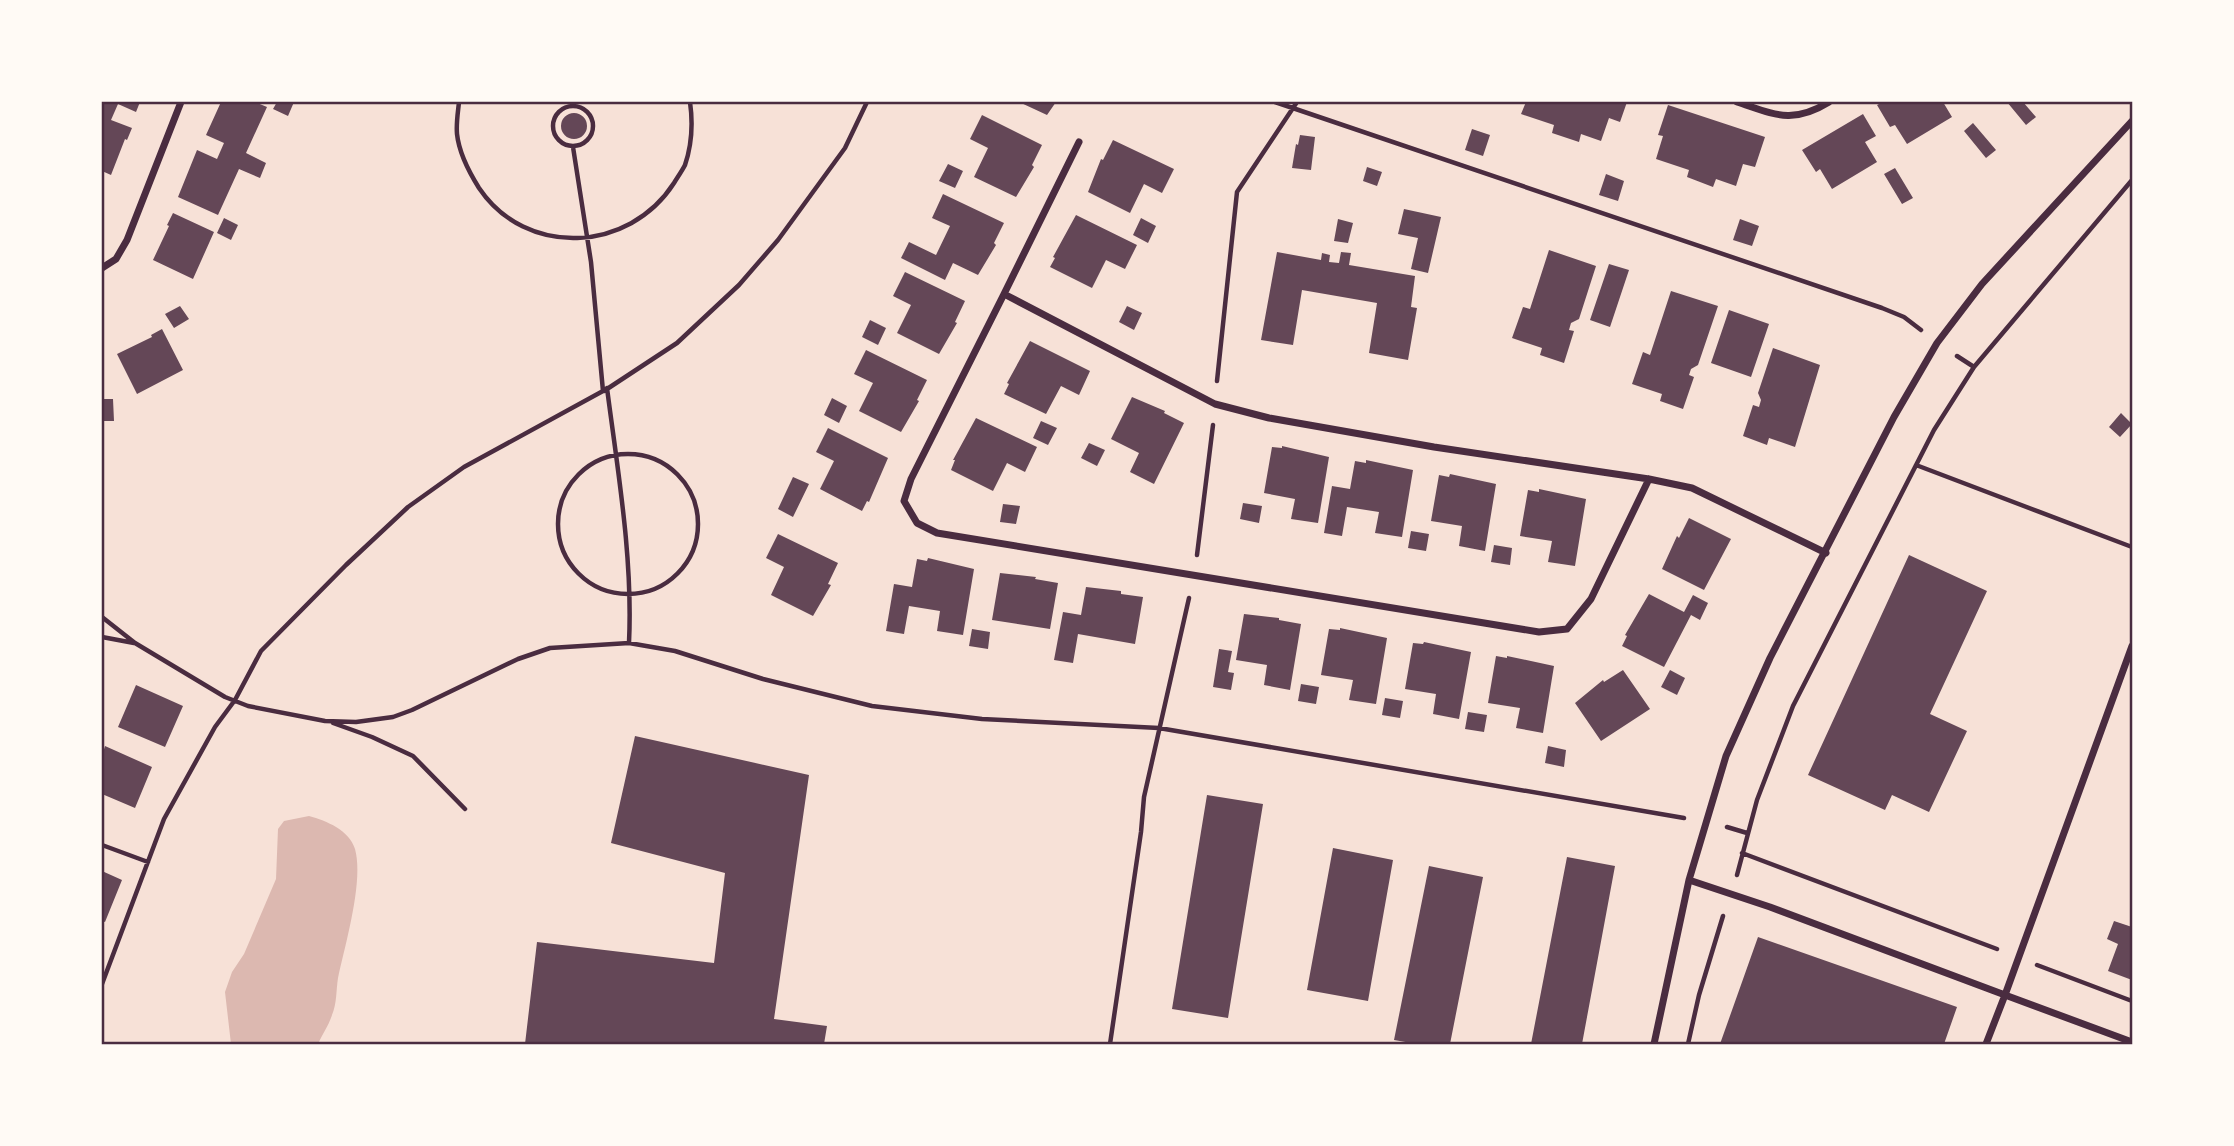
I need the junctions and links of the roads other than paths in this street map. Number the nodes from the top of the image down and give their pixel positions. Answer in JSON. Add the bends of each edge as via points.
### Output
{"nodes":[{"id":1,"x":181,"y":102,"type":"edge"},
{"id":2,"x":1737,"y":102,"type":"edge"},
{"id":3,"x":1829,"y":102,"type":"edge"},
{"id":4,"x":2133,"y":121,"type":"edge"},
{"id":5,"x":1079,"y":142,"type":"dead end"},
{"id":6,"x":102,"y":268,"type":"edge"},
{"id":7,"x":1004,"y":294,"type":"junction"},
{"id":8,"x":1648,"y":479,"type":"junction"},
{"id":9,"x":1826,"y":553,"type":"junction"},
{"id":10,"x":2133,"y":646,"type":"edge"},
{"id":11,"x":1689,"y":880,"type":"junction"},
{"id":12,"x":2005,"y":995,"type":"junction"},
{"id":13,"x":2133,"y":1042,"type":"edge"},
{"id":14,"x":1654,"y":1045,"type":"edge"},
{"id":15,"x":1986,"y":1045,"type":"edge"}],
"edges":[{"from":1,"to":6,"type":"street","via":[[127,240],[116,259]]},
{"from":2,"to":3,"type":"street","via":[[1789,118]]},
{"from":4,"to":9,"type":"street","via":[[1982,284],[1937,343]]},
{"from":5,"to":7,"type":"street"},
{"from":7,"to":8,"type":"street","via":[[1215,404],[1434,447]]},
{"from":7,"to":8,"type":"street","via":[[904,501],[917,523],[937,533],[1539,632],[1567,629],[1591,599]]},
{"from":8,"to":9,"type":"street","via":[[1692,488]]},
{"from":9,"to":11,"type":"street","via":[[1770,658],[1726,756]]},
{"from":10,"to":12,"type":"street"},
{"from":11,"to":12,"type":"street"},
{"from":11,"to":14,"type":"street"},
{"from":12,"to":13,"type":"street"},
{"from":12,"to":15,"type":"street"}]}
